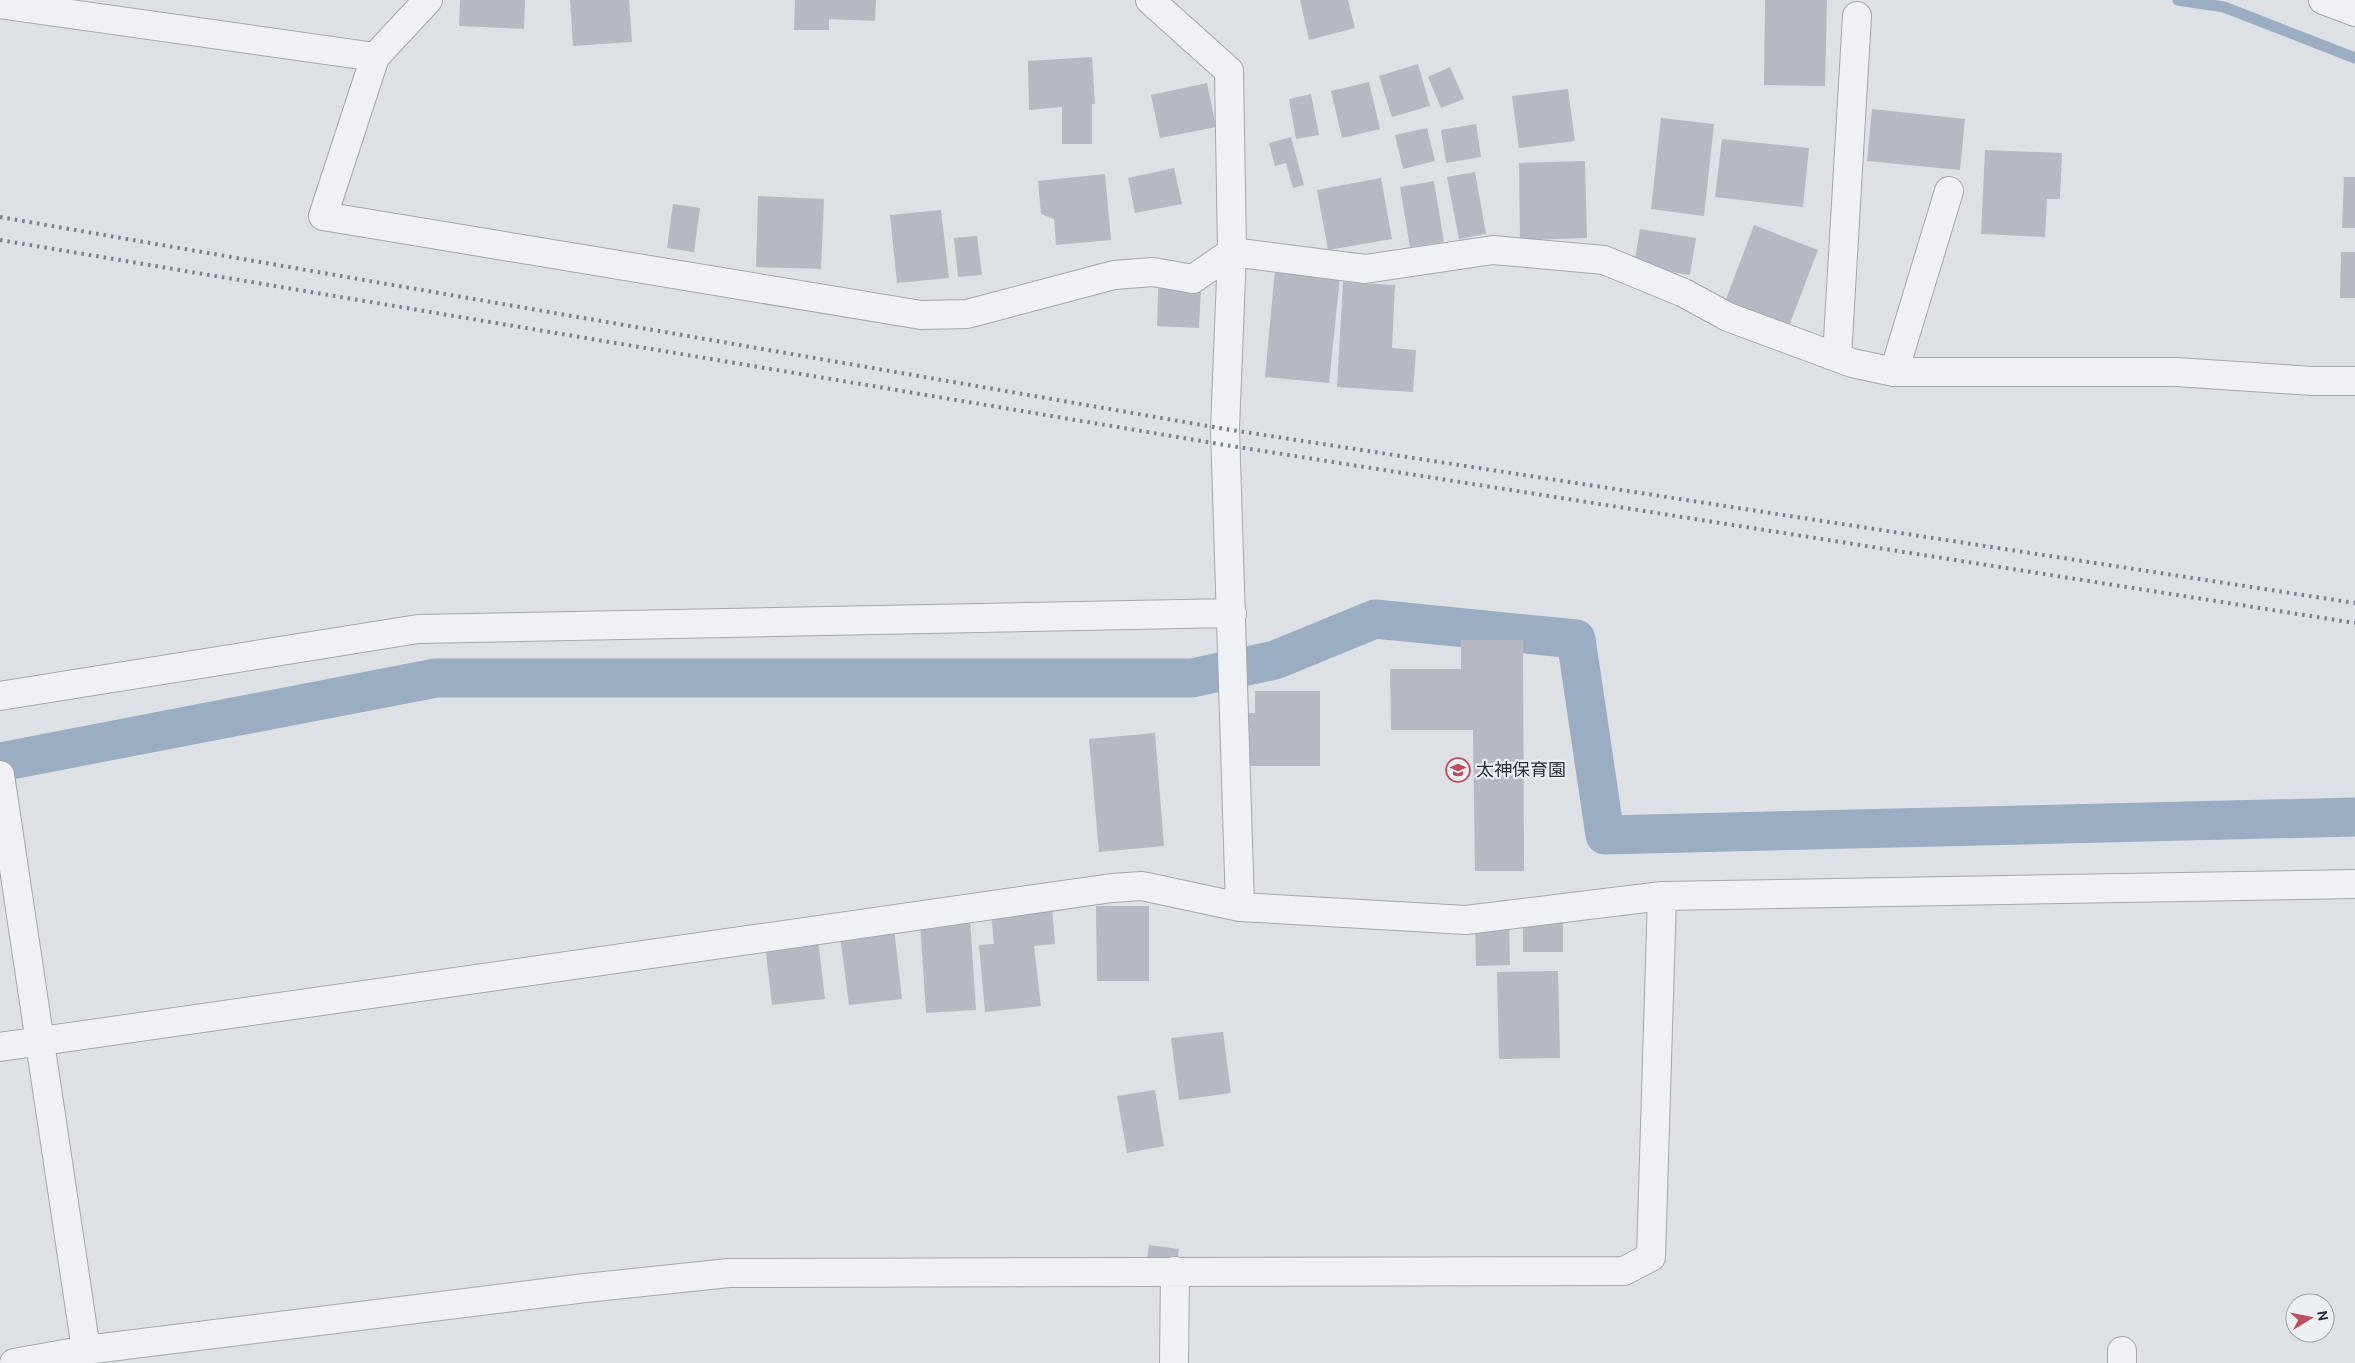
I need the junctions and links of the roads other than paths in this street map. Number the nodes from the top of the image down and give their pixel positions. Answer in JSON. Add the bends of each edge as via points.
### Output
{"nodes":[{"id":1,"x":428,"y":0,"type":"edge"},
{"id":2,"x":1150,"y":0,"type":"edge"},
{"id":3,"x":2323,"y":0,"type":"edge"},
{"id":4,"x":0,"y":4,"type":"edge"},
{"id":5,"x":2355,"y":12,"type":"edge"},
{"id":6,"x":1857,"y":16,"type":"dead end"},
{"id":7,"x":375,"y":57,"type":"junction"},
{"id":8,"x":1949,"y":191,"type":"dead end"},
{"id":9,"x":1232,"y":252,"type":"junction"},
{"id":10,"x":1837,"y":357,"type":"junction"},
{"id":11,"x":1894,"y":372,"type":"junction"},
{"id":12,"x":2355,"y":381,"type":"edge"},
{"id":13,"x":1232,"y":613,"type":"junction"},
{"id":14,"x":0,"y":696,"type":"edge"},
{"id":15,"x":0,"y":775,"type":"edge"},
{"id":16,"x":2355,"y":884,"type":"edge"},
{"id":17,"x":1662,"y":896,"type":"junction"},
{"id":18,"x":1240,"y":907,"type":"junction"},
{"id":19,"x":41,"y":1041,"type":"junction"},
{"id":20,"x":0,"y":1047,"type":"edge"},
{"id":21,"x":1175,"y":1271,"type":"junction"},
{"id":22,"x":87,"y":1356,"type":"edge"},
{"id":23,"x":14,"y":1363,"type":"edge"},
{"id":24,"x":1174,"y":1363,"type":"edge"}],
"edges":[{"from":1,"to":7,"type":"street"},
{"from":2,"to":9,"type":"street","via":[[1229,71]]},
{"from":3,"to":5,"type":"street"},
{"from":4,"to":7,"type":"street"},
{"from":6,"to":10,"type":"street"},
{"from":7,"to":9,"type":"street","via":[[323,216],[921,315],[967,314],[1114,275],[1153,272],[1193,280]]},
{"from":8,"to":11,"type":"street"},
{"from":9,"to":10,"type":"street","via":[[1365,269],[1493,250],[1604,260],[1684,293],[1728,317]]},
{"from":9,"to":13,"type":"street","via":[[1225,429]]},
{"from":10,"to":11,"type":"street"},
{"from":11,"to":12,"type":"street","via":[[2176,372]]},
{"from":13,"to":14,"type":"street","via":[[418,629]]},
{"from":13,"to":18,"type":"street"},
{"from":15,"to":19,"type":"street"},
{"from":16,"to":17,"type":"street"},
{"from":17,"to":18,"type":"street","via":[[1466,920]]},
{"from":17,"to":21,"type":"street","via":[[1651,1257],[1624,1271]]},
{"from":18,"to":19,"type":"street","via":[[1142,886],[1112,888]]},
{"from":19,"to":20,"type":"street"},
{"from":19,"to":22,"type":"street"},
{"from":21,"to":22,"type":"street","via":[[729,1273],[585,1288]]},
{"from":21,"to":24,"type":"street"},
{"from":22,"to":23,"type":"street"}]}
